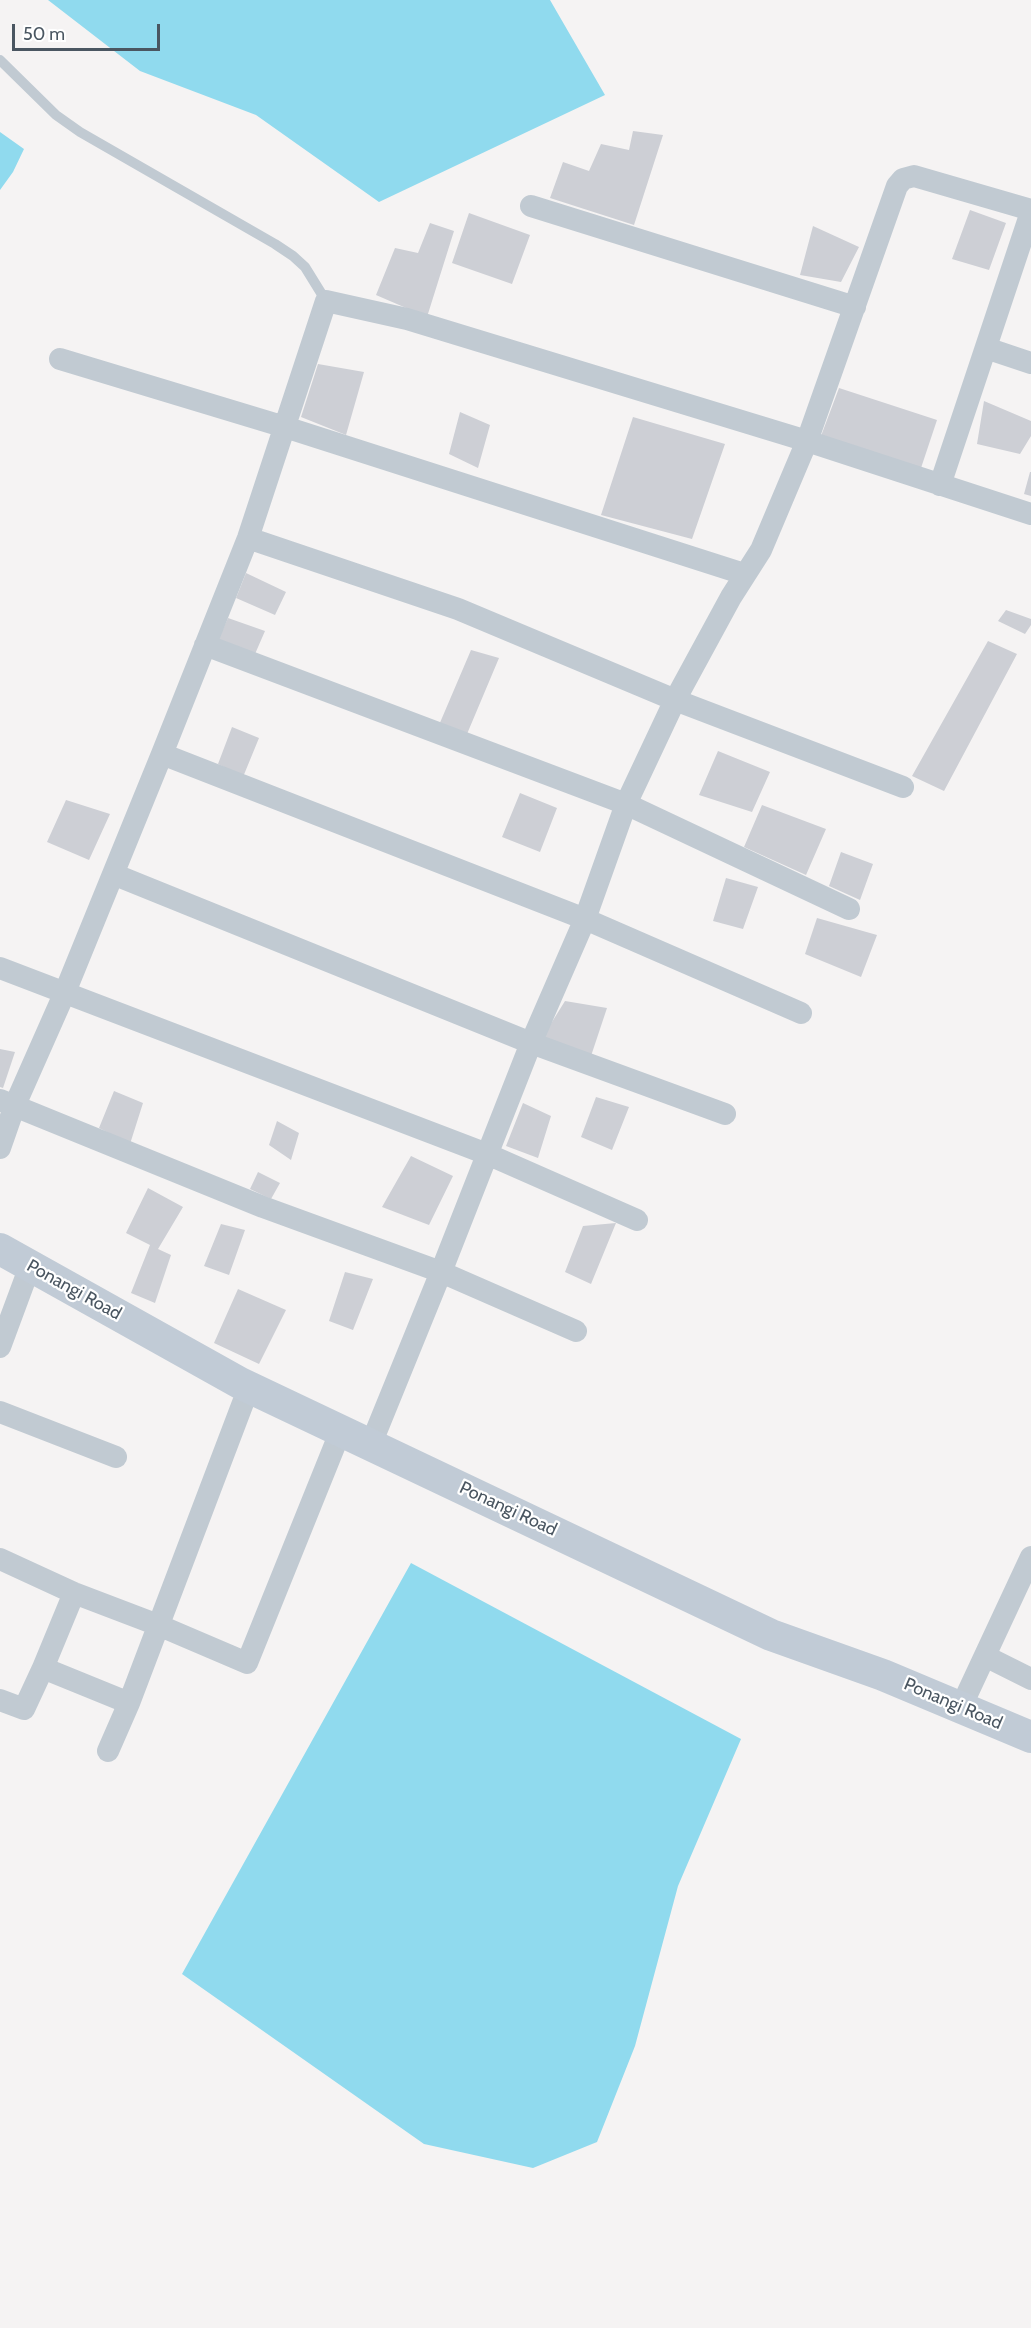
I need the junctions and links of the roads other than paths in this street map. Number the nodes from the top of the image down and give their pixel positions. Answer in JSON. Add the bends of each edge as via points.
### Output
{"nodes":[{"id":1,"x":0,"y":60,"type":"edge"},
{"id":2,"x":531,"y":206,"type":"dead end"},
{"id":3,"x":1031,"y":211,"type":"edge"},
{"id":4,"x":326,"y":301,"type":"junction"},
{"id":5,"x":855,"y":307,"type":"junction"},
{"id":6,"x":986,"y":348,"type":"junction"},
{"id":7,"x":60,"y":359,"type":"dead end"},
{"id":8,"x":1031,"y":363,"type":"edge"},
{"id":9,"x":285,"y":427,"type":"junction"},
{"id":10,"x":807,"y":441,"type":"junction"},
{"id":11,"x":940,"y":485,"type":"junction"},
{"id":12,"x":1031,"y":514,"type":"edge"},
{"id":13,"x":248,"y":537,"type":"junction"},
{"id":14,"x":744,"y":574,"type":"junction"},
{"id":15,"x":205,"y":645,"type":"junction"},
{"id":16,"x":675,"y":700,"type":"junction"},
{"id":17,"x":162,"y":754,"type":"junction"},
{"id":18,"x":903,"y":787,"type":"dead end"},
{"id":19,"x":626,"y":804,"type":"junction"},
{"id":20,"x":113,"y":874,"type":"junction"},
{"id":21,"x":849,"y":909,"type":"dead end"},
{"id":22,"x":585,"y":919,"type":"junction"},
{"id":23,"x":0,"y":968,"type":"edge"},
{"id":24,"x":65,"y":992,"type":"junction"},
{"id":25,"x":801,"y":1013,"type":"dead end"},
{"id":26,"x":531,"y":1043,"type":"junction"},
{"id":27,"x":8,"y":1103,"type":"edge"},
{"id":28,"x":725,"y":1114,"type":"dead end"},
{"id":29,"x":0,"y":1148,"type":"edge"},
{"id":30,"x":487,"y":1154,"type":"junction"},
{"id":31,"x":637,"y":1220,"type":"dead end"},
{"id":32,"x":0,"y":1249,"type":"edge"},
{"id":33,"x":30,"y":1266,"type":"junction"},
{"id":34,"x":441,"y":1272,"type":"junction"},
{"id":35,"x":576,"y":1331,"type":"dead end"},
{"id":36,"x":0,"y":1347,"type":"edge"},
{"id":37,"x":249,"y":1387,"type":"junction"},
{"id":38,"x":0,"y":1412,"type":"edge"},
{"id":39,"x":341,"y":1430,"type":"junction"},
{"id":40,"x":370,"y":1444,"type":"junction"},
{"id":41,"x":116,"y":1457,"type":"dead end"},
{"id":42,"x":1031,"y":1557,"type":"edge"},
{"id":43,"x":0,"y":1559,"type":"edge"},
{"id":44,"x":74,"y":1593,"type":"junction"},
{"id":45,"x":158,"y":1625,"type":"junction"},
{"id":46,"x":985,"y":1656,"type":"junction"},
{"id":47,"x":43,"y":1668,"type":"junction"},
{"id":48,"x":1031,"y":1679,"type":"edge"},
{"id":49,"x":0,"y":1700,"type":"edge"},
{"id":50,"x":129,"y":1703,"type":"junction"},
{"id":51,"x":961,"y":1707,"type":"junction"},
{"id":52,"x":1031,"y":1737,"type":"edge"},
{"id":53,"x":108,"y":1751,"type":"dead end"}],
"edges":[{"from":1,"to":4,"type":"lane","via":[[56,115],[80,132],[293,256],[305,267]]},
{"from":2,"to":5,"type":"street"},
{"from":3,"to":5,"type":"street","via":[[914,176],[903,179],[897,186]]},
{"from":3,"to":6,"type":"street"},
{"from":4,"to":9,"type":"street"},
{"from":4,"to":10,"type":"street","via":[[407,319]]},
{"from":5,"to":10,"type":"street"},
{"from":6,"to":8,"type":"street"},
{"from":6,"to":11,"type":"street"},
{"from":7,"to":9,"type":"street"},
{"from":9,"to":13,"type":"street"},
{"from":9,"to":14,"type":"street"},
{"from":10,"to":11,"type":"street"},
{"from":10,"to":14,"type":"street","via":[[761,550]]},
{"from":11,"to":12,"type":"street"},
{"from":13,"to":15,"type":"street"},
{"from":13,"to":16,"type":"street","via":[[458,609]]},
{"from":14,"to":16,"type":"street"},
{"from":15,"to":17,"type":"street"},
{"from":15,"to":19,"type":"street"},
{"from":16,"to":18,"type":"street"},
{"from":16,"to":19,"type":"street"},
{"from":17,"to":20,"type":"street"},
{"from":17,"to":22,"type":"street"},
{"from":19,"to":21,"type":"street"},
{"from":19,"to":22,"type":"street"},
{"from":20,"to":24,"type":"street"},
{"from":20,"to":26,"type":"street"},
{"from":22,"to":25,"type":"street"},
{"from":22,"to":26,"type":"street"},
{"from":23,"to":24,"type":"street"},
{"from":24,"to":27,"type":"street"},
{"from":24,"to":30,"type":"street"},
{"from":26,"to":28,"type":"street"},
{"from":26,"to":30,"type":"street"},
{"from":27,"to":29,"type":"street"},
{"from":27,"to":34,"type":"street","via":[[263,1207]]},
{"from":30,"to":31,"type":"street"},
{"from":30,"to":34,"type":"street"},
{"from":32,"to":33,"type":"street","name":"Ponangi Road"},
{"from":33,"to":36,"type":"street"},
{"from":33,"to":37,"type":"street","name":"Ponangi Road"},
{"from":34,"to":35,"type":"street"},
{"from":34,"to":40,"type":"street"},
{"from":37,"to":39,"type":"street","name":"Ponangi Road"},
{"from":37,"to":45,"type":"street"},
{"from":38,"to":41,"type":"street"},
{"from":39,"to":40,"type":"street","name":"Ponangi Road"},
{"from":39,"to":45,"type":"street","via":[[248,1663]]},
{"from":40,"to":51,"type":"street","name":"Ponangi Road","via":[[771,1635]]},
{"from":42,"to":46,"type":"street"},
{"from":43,"to":44,"type":"street"},
{"from":44,"to":45,"type":"street"},
{"from":44,"to":47,"type":"street"},
{"from":45,"to":50,"type":"street"},
{"from":46,"to":48,"type":"street"},
{"from":46,"to":51,"type":"street"},
{"from":47,"to":49,"type":"street","via":[[24,1709]]},
{"from":47,"to":50,"type":"street"},
{"from":50,"to":53,"type":"street"},
{"from":51,"to":52,"type":"street","name":"Ponangi Road"}]}
